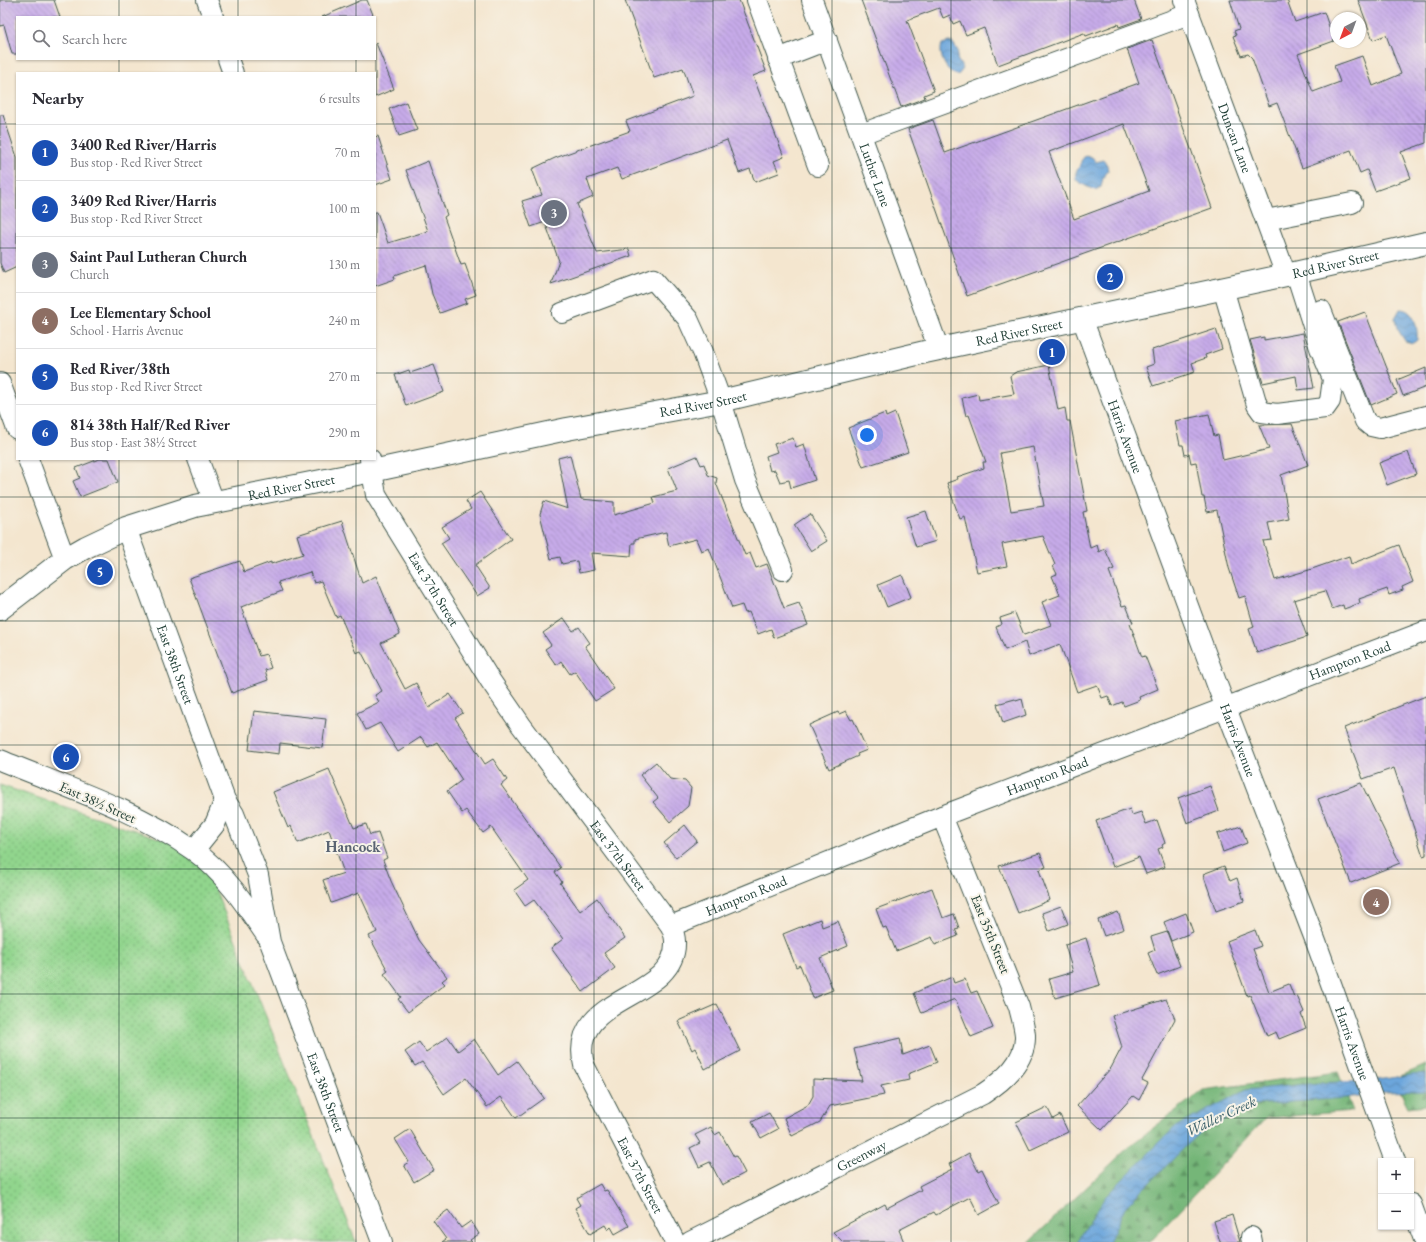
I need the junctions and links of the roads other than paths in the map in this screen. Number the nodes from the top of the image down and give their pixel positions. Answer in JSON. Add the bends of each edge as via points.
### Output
{"nodes":[{"id":1,"x":207,"y":0,"type":"edge"},
{"id":2,"x":757,"y":0,"type":"edge"},
{"id":3,"x":819,"y":2,"type":"edge"},
{"id":4,"x":1186,"y":7,"type":"edge"},
{"id":5,"x":213,"y":16,"type":"edge"},
{"id":6,"x":827,"y":40,"type":"junction"},
{"id":7,"x":778,"y":59,"type":"junction"},
{"id":8,"x":228,"y":60,"type":"edge"},
{"id":9,"x":233,"y":72,"type":"edge"},
{"id":10,"x":861,"y":134,"type":"junction"},
{"id":11,"x":818,"y":166,"type":"dead end"},
{"id":12,"x":1352,"y":203,"type":"dead end"},
{"id":13,"x":1266,"y":220,"type":"junction"},
{"id":14,"x":1426,"y":243,"type":"edge"},
{"id":15,"x":1296,"y":273,"type":"junction"},
{"id":16,"x":1223,"y":288,"type":"junction"},
{"id":17,"x":562,"y":312,"type":"dead end"},
{"id":18,"x":1082,"y":318,"type":"junction"},
{"id":19,"x":939,"y":350,"type":"junction"},
{"id":20,"x":0,"y":383,"type":"edge"},
{"id":21,"x":721,"y":401,"type":"junction"},
{"id":22,"x":1426,"y":416,"type":"edge"},
{"id":23,"x":16,"y":426,"type":"edge"},
{"id":24,"x":28,"y":460,"type":"edge"},
{"id":25,"x":198,"y":460,"type":"edge"},
{"id":26,"x":371,"y":465,"type":"edge"},
{"id":27,"x":214,"y":502,"type":"junction"},
{"id":28,"x":126,"y":528,"type":"junction"},
{"id":29,"x":65,"y":559,"type":"junction"},
{"id":30,"x":783,"y":570,"type":"dead end"},
{"id":31,"x":0,"y":609,"type":"edge"},
{"id":32,"x":1426,"y":631,"type":"edge"},
{"id":33,"x":1226,"y":707,"type":"junction"},
{"id":34,"x":0,"y":760,"type":"edge"},
{"id":35,"x":225,"y":800,"type":"junction"},
{"id":36,"x":942,"y":816,"type":"junction"},
{"id":37,"x":194,"y":850,"type":"junction"},
{"id":38,"x":671,"y":926,"type":"junction"},
{"id":39,"x":270,"y":942,"type":"junction"},
{"id":40,"x":1021,"y":1055,"type":"joint"},
{"id":41,"x":1395,"y":1158,"type":"edge"},
{"id":42,"x":1414,"y":1212,"type":"edge"},
{"id":43,"x":382,"y":1242,"type":"edge"},
{"id":44,"x":675,"y":1242,"type":"edge"},
{"id":45,"x":690,"y":1242,"type":"edge"},
{"id":46,"x":1425,"y":1242,"type":"edge"}],
"edges":[{"from":1,"to":5,"type":"street"},
{"from":2,"to":7,"type":"street"},
{"from":3,"to":6,"type":"street","name":"Luther Lane"},
{"from":4,"to":10,"type":"street"},
{"from":4,"to":13,"type":"street","name":"Duncan Lane"},
{"from":6,"to":7,"type":"street"},
{"from":6,"to":10,"type":"street","name":"Luther Lane"},
{"from":7,"to":11,"type":"street"},
{"from":8,"to":9,"type":"street"},
{"from":10,"to":19,"type":"street","name":"Luther Lane"},
{"from":12,"to":13,"type":"street"},
{"from":13,"to":15,"type":"street","name":"Duncan Lane"},
{"from":14,"to":15,"type":"main road","name":"Red River Street"},
{"from":15,"to":16,"type":"main road","name":"Red River Street"},
{"from":15,"to":16,"type":"street","via":[[1320,348],[1333,379],[1330,401],[1325,408],[1277,414],[1262,412],[1257,405]]},
{"from":15,"to":22,"type":"street","via":[[1365,421],[1380,428]]},
{"from":16,"to":18,"type":"main road","name":"Red River Street"},
{"from":17,"to":21,"type":"street","via":[[653,279],[688,319]]},
{"from":18,"to":19,"type":"main road","name":"Red River Street"},
{"from":18,"to":33,"type":"street","name":"Harris Avenue"},
{"from":19,"to":21,"type":"main road","name":"Red River Street"},
{"from":20,"to":23,"type":"street"},
{"from":21,"to":26,"type":"main road","name":"Red River Street"},
{"from":21,"to":30,"type":"street","via":[[745,480]]},
{"from":24,"to":29,"type":"street"},
{"from":25,"to":27,"type":"street"},
{"from":26,"to":27,"type":"main road","name":"Red River Street"},
{"from":26,"to":38,"type":"street","name":"East 37th Street","via":[[376,495],[490,680]]},
{"from":27,"to":28,"type":"main road","name":"Red River Street","via":[[156,517]]},
{"from":28,"to":29,"type":"main road","name":"Red River Street"},
{"from":28,"to":35,"type":"street","name":"East 38th Street"},
{"from":29,"to":31,"type":"main road","name":"Red River Street"},
{"from":32,"to":33,"type":"street","name":"Hampton Road"},
{"from":33,"to":36,"type":"street","name":"Hampton Road"},
{"from":33,"to":41,"type":"street","name":"Harris Avenue"},
{"from":34,"to":37,"type":"street","name":"East 38½ Street","via":[[114,807]]},
{"from":35,"to":37,"type":"street","via":[[216,824]]},
{"from":35,"to":39,"type":"street","name":"East 38th Street","via":[[234,814],[258,875]]},
{"from":36,"to":38,"type":"street","name":"Hampton Road"},
{"from":36,"to":40,"type":"street","name":"East 35th Street","via":[[1019,1007],[1025,1035]]},
{"from":37,"to":39,"type":"street","name":"East 38th Street","via":[[247,907]]},
{"from":38,"to":44,"type":"street","name":"East 37th Street","via":[[676,940],[674,953],[668,965],[658,976],[597,1017],[582,1040],[581,1052],[584,1065]]},
{"from":39,"to":43,"type":"street","name":"East 38th Street"},
{"from":40,"to":45,"type":"street","name":"Greenway","via":[[1002,1081],[983,1094]]},
{"from":42,"to":46,"type":"street"}]}
